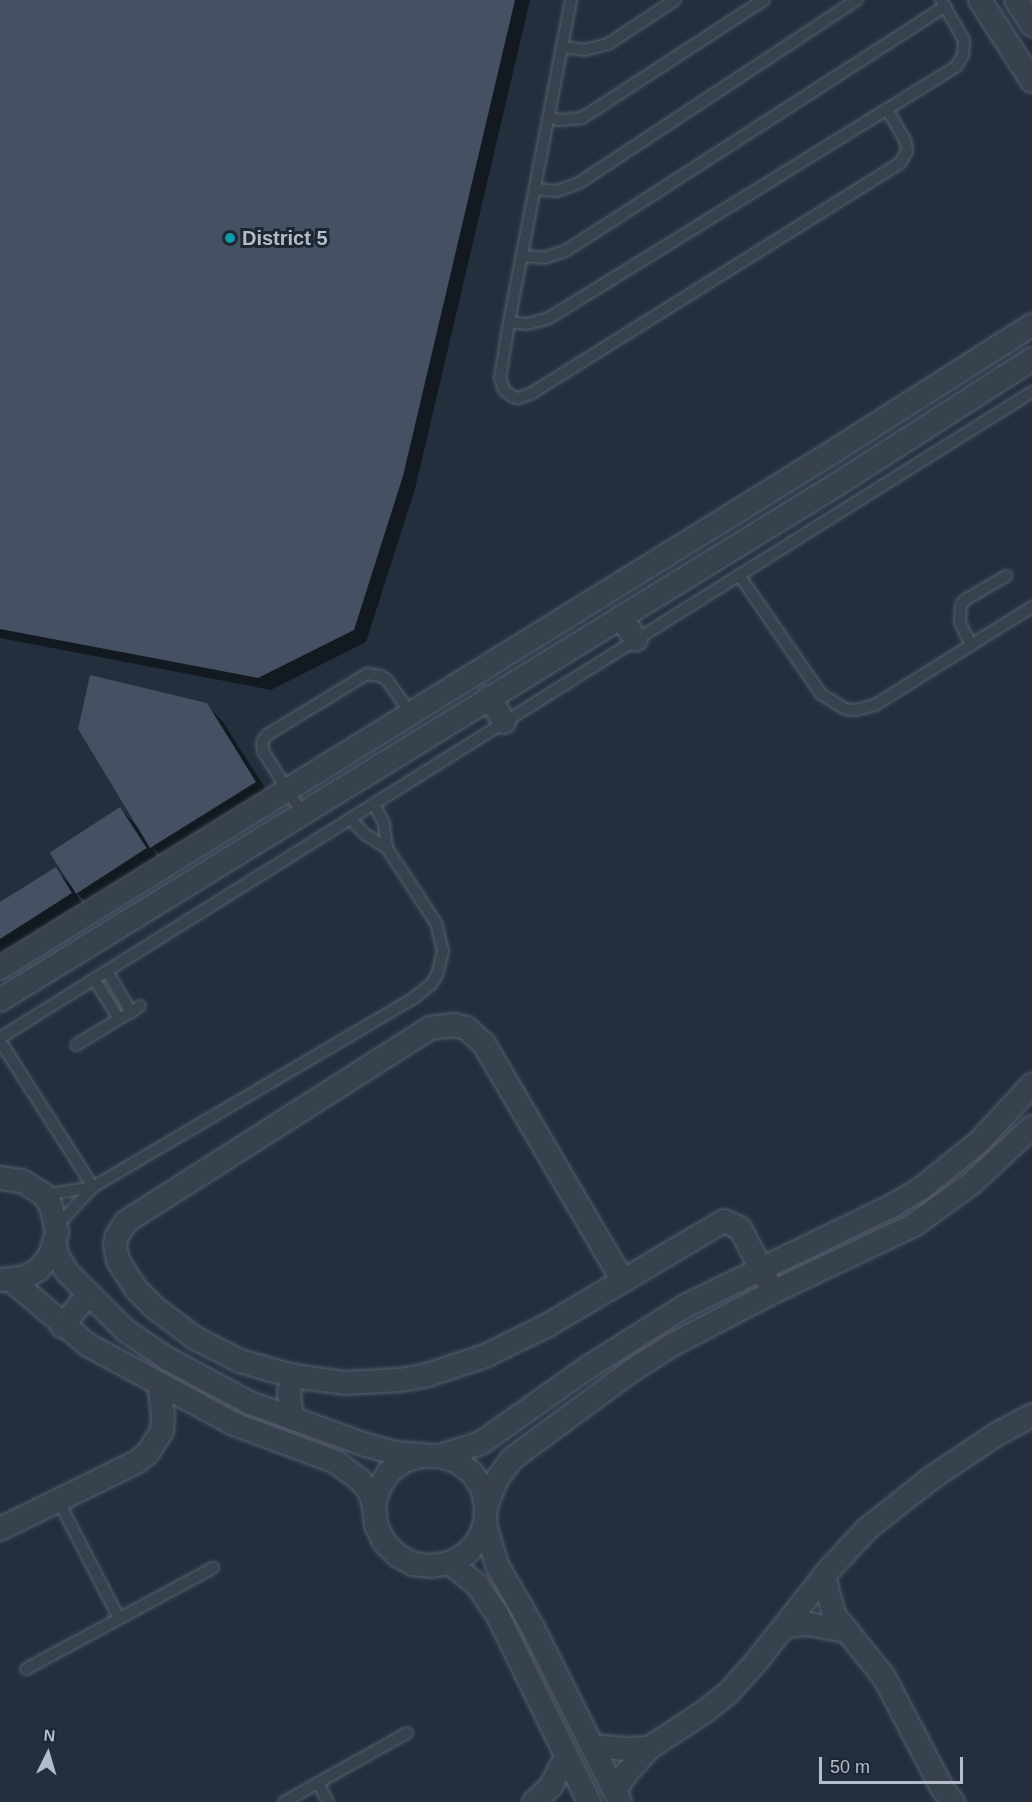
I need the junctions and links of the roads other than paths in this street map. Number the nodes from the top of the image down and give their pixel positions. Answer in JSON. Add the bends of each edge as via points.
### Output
{"nodes":[{"id":1,"x":571,"y":0,"type":"edge"},
{"id":2,"x":675,"y":0,"type":"edge"},
{"id":3,"x":764,"y":0,"type":"edge"},
{"id":4,"x":857,"y":0,"type":"edge"},
{"id":5,"x":980,"y":0,"type":"edge"},
{"id":6,"x":1016,"y":0,"type":"edge"},
{"id":7,"x":943,"y":3,"type":"edge"},
{"id":8,"x":1032,"y":25,"type":"edge"},
{"id":9,"x":562,"y":47,"type":"junction"},
{"id":10,"x":1032,"y":81,"type":"edge"},
{"id":11,"x":887,"y":109,"type":"junction"},
{"id":12,"x":549,"y":117,"type":"junction"},
{"id":13,"x":535,"y":189,"type":"junction"},
{"id":14,"x":523,"y":256,"type":"junction"},
{"id":15,"x":509,"y":322,"type":"junction"},
{"id":16,"x":1032,"y":325,"type":"edge"},
{"id":17,"x":1032,"y":359,"type":"edge"},
{"id":18,"x":1032,"y":392,"type":"edge"},
{"id":19,"x":820,"y":460,"type":"junction"},
{"id":20,"x":836,"y":484,"type":"junction"},
{"id":21,"x":739,"y":576,"type":"junction"},
{"id":22,"x":1006,"y":576,"type":"dead end"},
{"id":23,"x":1032,"y":607,"type":"edge"},
{"id":24,"x":621,"y":617,"type":"junction"},
{"id":25,"x":636,"y":640,"type":"junction"},
{"id":26,"x":971,"y":645,"type":"junction"},
{"id":27,"x":489,"y":697,"type":"junction"},
{"id":28,"x":411,"y":714,"type":"junction"},
{"id":29,"x":504,"y":722,"type":"junction"},
{"id":30,"x":288,"y":790,"type":"junction"},
{"id":31,"x":374,"y":804,"type":"junction"},
{"id":32,"x":303,"y":813,"type":"junction"},
{"id":33,"x":350,"y":819,"type":"junction"},
{"id":34,"x":387,"y":848,"type":"junction"},
{"id":35,"x":171,"y":862,"type":"junction"},
{"id":36,"x":187,"y":886,"type":"junction"},
{"id":37,"x":0,"y":968,"type":"edge"},
{"id":38,"x":108,"y":971,"type":"junction"},
{"id":39,"x":94,"y":979,"type":"junction"},
{"id":40,"x":0,"y":1000,"type":"edge"},
{"id":41,"x":119,"y":1019,"type":"junction"},
{"id":42,"x":0,"y":1040,"type":"edge"},
{"id":43,"x":76,"y":1045,"type":"dead end"},
{"id":44,"x":1028,"y":1099,"type":"edge"},
{"id":45,"x":1032,"y":1127,"type":"edge"},
{"id":46,"x":0,"y":1179,"type":"edge"},
{"id":47,"x":93,"y":1187,"type":"junction"},
{"id":48,"x":43,"y":1194,"type":"junction"},
{"id":49,"x":56,"y":1238,"type":"junction"},
{"id":50,"x":761,"y":1269,"type":"junction"},
{"id":51,"x":5,"y":1280,"type":"edge"},
{"id":52,"x":622,"y":1281,"type":"junction"},
{"id":53,"x":773,"y":1292,"type":"junction"},
{"id":54,"x":89,"y":1294,"type":"junction"},
{"id":55,"x":62,"y":1326,"type":"junction"},
{"id":56,"x":132,"y":1335,"type":"junction"},
{"id":57,"x":115,"y":1358,"type":"junction"},
{"id":58,"x":264,"y":1368,"type":"junction"},
{"id":59,"x":293,"y":1377,"type":"junction"},
{"id":60,"x":159,"y":1383,"type":"junction"},
{"id":61,"x":250,"y":1403,"type":"junction"},
{"id":62,"x":204,"y":1410,"type":"junction"},
{"id":63,"x":1032,"y":1415,"type":"edge"},
{"id":64,"x":292,"y":1418,"type":"junction"},
{"id":65,"x":162,"y":1431,"type":"junction"},
{"id":66,"x":431,"y":1456,"type":"junction"},
{"id":67,"x":58,"y":1500,"type":"junction"},
{"id":68,"x":374,"y":1506,"type":"junction"},
{"id":69,"x":486,"y":1515,"type":"junction"},
{"id":70,"x":0,"y":1529,"type":"edge"},
{"id":71,"x":450,"y":1563,"type":"junction"},
{"id":72,"x":213,"y":1568,"type":"dead end"},
{"id":73,"x":824,"y":1576,"type":"junction"},
{"id":74,"x":119,"y":1618,"type":"junction"},
{"id":75,"x":786,"y":1626,"type":"junction"},
{"id":76,"x":845,"y":1631,"type":"junction"},
{"id":77,"x":26,"y":1669,"type":"dead end"},
{"id":78,"x":407,"y":1733,"type":"dead end"},
{"id":79,"x":592,"y":1746,"type":"junction"},
{"id":80,"x":649,"y":1748,"type":"junction"},
{"id":81,"x":565,"y":1758,"type":"junction"},
{"id":82,"x":318,"y":1783,"type":"junction"},
{"id":83,"x":618,"y":1797,"type":"edge"},
{"id":84,"x":537,"y":1800,"type":"edge"},
{"id":85,"x":284,"y":1802,"type":"edge"},
{"id":86,"x":328,"y":1802,"type":"edge"},
{"id":87,"x":589,"y":1802,"type":"edge"},
{"id":88,"x":952,"y":1802,"type":"edge"}],
"edges":[{"from":1,"to":9,"type":"lane"},
{"from":2,"to":9,"type":"lane","via":[[608,44],[585,50]]},
{"from":3,"to":12,"type":"lane","via":[[582,118]]},
{"from":4,"to":13,"type":"lane","via":[[579,183],[557,191]]},
{"from":5,"to":10,"type":"street"},
{"from":6,"to":8,"type":"street"},
{"from":7,"to":11,"type":"lane","via":[[964,40],[961,61]]},
{"from":7,"to":14,"type":"lane","via":[[567,250],[544,258]]},
{"from":9,"to":12,"type":"lane"},
{"from":11,"to":15,"type":"lane","via":[[549,318],[527,324]]},
{"from":11,"to":15,"type":"lane","via":[[906,142],[907,152],[900,163],[519,398],[504,390],[500,378]]},
{"from":12,"to":13,"type":"lane"},
{"from":13,"to":14,"type":"lane"},
{"from":14,"to":15,"type":"lane"},
{"from":16,"to":19,"type":"street"},
{"from":17,"to":20,"type":"street"},
{"from":18,"to":21,"type":"lane"},
{"from":19,"to":20,"type":"street"},
{"from":19,"to":28,"type":"street"},
{"from":20,"to":24,"type":"street"},
{"from":21,"to":25,"type":"lane"},
{"from":21,"to":26,"type":"lane","via":[[821,694],[845,710],[875,705]]},
{"from":22,"to":26,"type":"lane","via":[[962,605],[960,622]]},
{"from":23,"to":26,"type":"lane"},
{"from":24,"to":25,"type":"street"},
{"from":24,"to":27,"type":"street"},
{"from":25,"to":29,"type":"lane"},
{"from":27,"to":29,"type":"street"},
{"from":27,"to":32,"type":"street"},
{"from":28,"to":30,"type":"street"},
{"from":28,"to":30,"type":"lane","via":[[387,680],[374,674],[360,677],[304,711],[262,742],[263,751]]},
{"from":29,"to":31,"type":"lane"},
{"from":30,"to":32,"type":"lane"},
{"from":30,"to":35,"type":"street"},
{"from":31,"to":33,"type":"lane"},
{"from":31,"to":34,"type":"lane","via":[[384,824]]},
{"from":32,"to":36,"type":"street"},
{"from":33,"to":34,"type":"lane"},
{"from":33,"to":38,"type":"lane"},
{"from":34,"to":47,"type":"lane","via":[[436,923],[443,951],[431,984],[414,998]]},
{"from":35,"to":36,"type":"street"},
{"from":35,"to":37,"type":"street"},
{"from":36,"to":40,"type":"street"},
{"from":38,"to":39,"type":"lane"},
{"from":38,"to":41,"type":"lane","via":[[136,1009]]},
{"from":39,"to":41,"type":"lane"},
{"from":39,"to":42,"type":"lane"},
{"from":41,"to":43,"type":"lane"},
{"from":42,"to":47,"type":"lane"},
{"from":44,"to":50,"type":"street","via":[[922,1188],[858,1224]]},
{"from":45,"to":53,"type":"street","via":[[972,1183],[914,1225]]},
{"from":46,"to":48,"type":"street","via":[[22,1181]]},
{"from":47,"to":48,"type":"lane"},
{"from":47,"to":49,"type":"lane","via":[[62,1220]]},
{"from":48,"to":49,"type":"street","via":[[54,1213]]},
{"from":49,"to":51,"type":"street","via":[[39,1269],[26,1277]]},
{"from":49,"to":54,"type":"street","via":[[61,1263]]},
{"from":50,"to":52,"type":"street","via":[[740,1228],[724,1221]]},
{"from":50,"to":53,"type":"street"},
{"from":50,"to":66,"type":"street","via":[[685,1306],[631,1339],[481,1443]]},
{"from":51,"to":55,"type":"street"},
{"from":52,"to":58,"type":"street","via":[[484,1044],[466,1028],[442,1024],[126,1222],[117,1236],[118,1261],[137,1290],[155,1308],[195,1338]]},
{"from":52,"to":59,"type":"street","via":[[486,1356],[427,1375],[363,1383]]},
{"from":53,"to":69,"type":"street","via":[[672,1345],[513,1458],[497,1479]]},
{"from":54,"to":55,"type":"street"},
{"from":54,"to":56,"type":"street"},
{"from":55,"to":57,"type":"street"},
{"from":56,"to":57,"type":"street","via":[[125,1351]]},
{"from":56,"to":61,"type":"street","via":[[165,1358]]},
{"from":57,"to":60,"type":"street"},
{"from":58,"to":59,"type":"street"},
{"from":58,"to":61,"type":"street","via":[[261,1392]]},
{"from":59,"to":64,"type":"street","via":[[289,1393]]},
{"from":60,"to":62,"type":"street"},
{"from":60,"to":65,"type":"street"},
{"from":61,"to":64,"type":"street"},
{"from":62,"to":65,"type":"street","via":[[178,1419]]},
{"from":62,"to":68,"type":"street","via":[[336,1462],[360,1480],[370,1492]]},
{"from":63,"to":73,"type":"street","via":[[997,1434],[897,1503]]},
{"from":64,"to":66,"type":"street","via":[[395,1453]]},
{"from":65,"to":67,"type":"street","via":[[156,1444],[138,1461]]},
{"from":66,"to":68,"type":"street","via":[[404,1461],[389,1472]]},
{"from":66,"to":69,"type":"street","via":[[458,1462],[472,1473],[482,1488]]},
{"from":67,"to":70,"type":"street"},
{"from":67,"to":74,"type":"lane"},
{"from":68,"to":71,"type":"street","via":[[376,1525],[384,1542],[397,1555],[413,1564]]},
{"from":69,"to":71,"type":"street","via":[[478,1541]]},
{"from":69,"to":79,"type":"street","via":[[497,1565]]},
{"from":71,"to":81,"type":"street","via":[[478,1586],[497,1614]]},
{"from":72,"to":74,"type":"lane"},
{"from":73,"to":75,"type":"street"},
{"from":73,"to":76,"type":"street","via":[[829,1603]]},
{"from":74,"to":77,"type":"lane"},
{"from":75,"to":76,"type":"street","via":[[809,1624]]},
{"from":75,"to":80,"type":"street","via":[[728,1693]]},
{"from":76,"to":88,"type":"street","via":[[884,1677]]},
{"from":78,"to":82,"type":"lane"},
{"from":79,"to":80,"type":"street"},
{"from":79,"to":83,"type":"street"},
{"from":80,"to":83,"type":"street","via":[[630,1768]]},
{"from":81,"to":84,"type":"street","via":[[558,1775]]},
{"from":81,"to":87,"type":"street"},
{"from":82,"to":85,"type":"lane"},
{"from":82,"to":86,"type":"lane"},
{"from":84,"to":87,"type":"street","via":[[560,1796]]}]}
